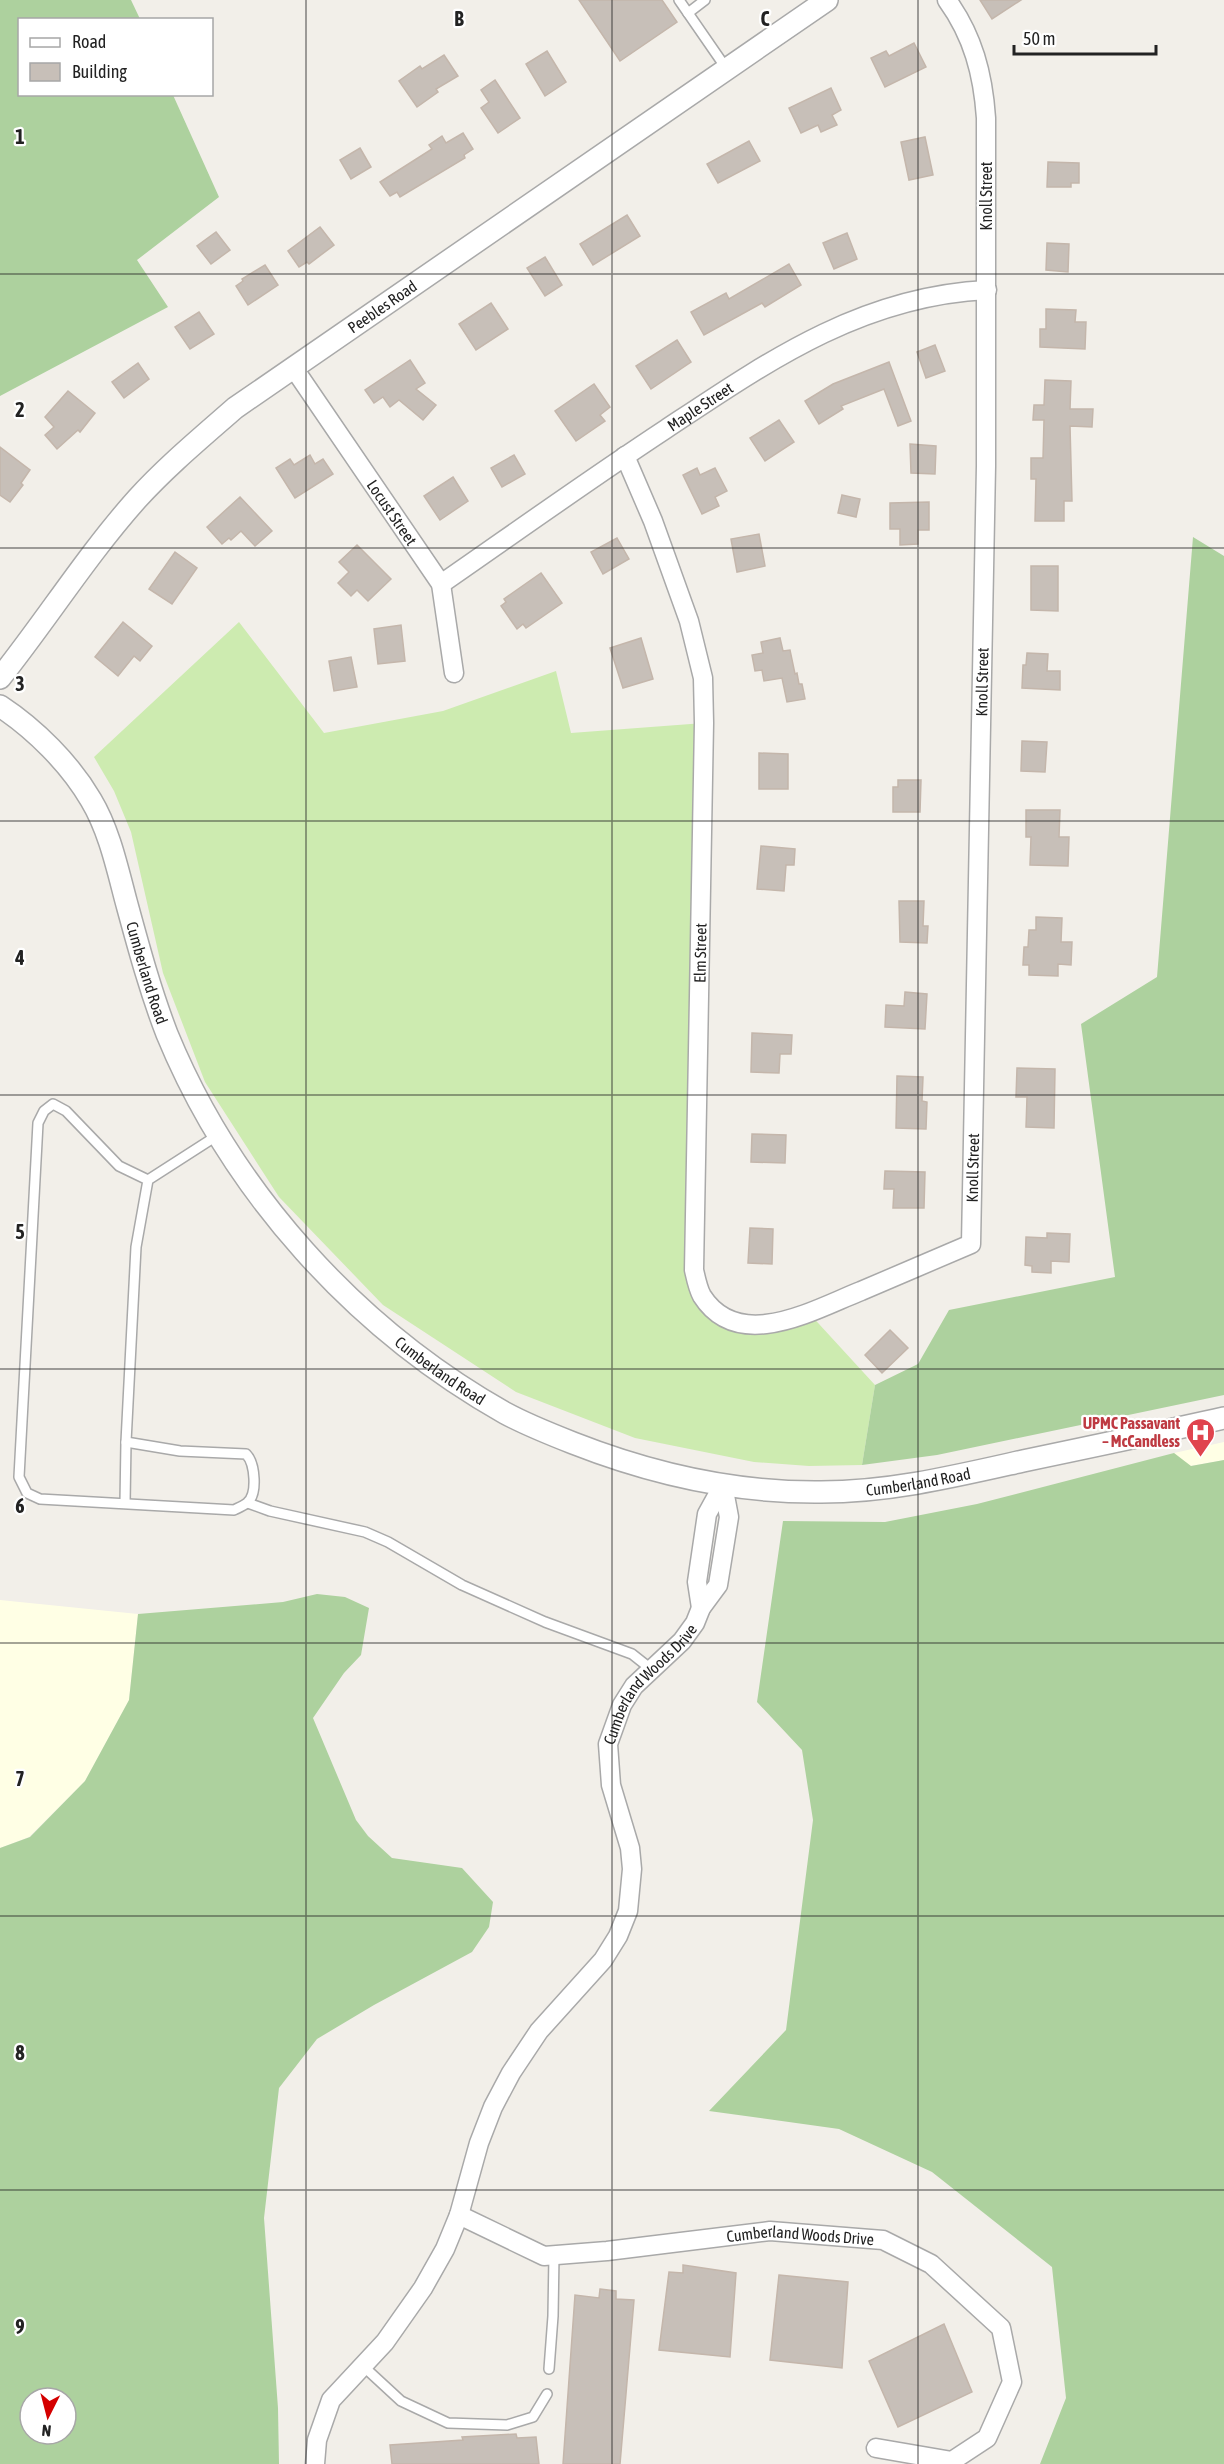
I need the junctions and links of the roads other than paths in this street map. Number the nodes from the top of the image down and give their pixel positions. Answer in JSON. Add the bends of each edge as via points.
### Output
{"nodes":[{"id":1,"x":679,"y":0,"type":"edge"},
{"id":2,"x":705,"y":0,"type":"edge"},
{"id":3,"x":827,"y":0,"type":"edge"},
{"id":4,"x":947,"y":0,"type":"edge"},
{"id":5,"x":688,"y":13,"type":"junction"},
{"id":6,"x":726,"y":68,"type":"junction"},
{"id":7,"x":987,"y":290,"type":"junction"},
{"id":8,"x":293,"y":367,"type":"junction"},
{"id":9,"x":625,"y":456,"type":"junction"},
{"id":10,"x":441,"y":584,"type":"junction"},
{"id":11,"x":453,"y":673,"type":"dead end"},
{"id":12,"x":0,"y":678,"type":"edge"},
{"id":13,"x":0,"y":706,"type":"edge"},
{"id":14,"x":218,"y":1135,"type":"junction"},
{"id":15,"x":148,"y":1180,"type":"junction"},
{"id":16,"x":854,"y":1294,"type":"joint"},
{"id":17,"x":1224,"y":1418,"type":"edge"},
{"id":18,"x":126,"y":1443,"type":"junction"},
{"id":19,"x":723,"y":1485,"type":"junction"},
{"id":20,"x":125,"y":1503,"type":"junction"},
{"id":21,"x":248,"y":1503,"type":"junction"},
{"id":22,"x":651,"y":1669,"type":"junction"},
{"id":23,"x":459,"y":2215,"type":"junction"},
{"id":24,"x":554,"y":2255,"type":"junction"},
{"id":25,"x":362,"y":2365,"type":"junction"},
{"id":26,"x":549,"y":2369,"type":"dead end"},
{"id":27,"x":547,"y":2394,"type":"dead end"},
{"id":28,"x":876,"y":2448,"type":"dead end"},
{"id":29,"x":952,"y":2462,"type":"edge"},
{"id":30,"x":315,"y":2464,"type":"edge"}],
"edges":[{"from":1,"to":5,"type":"lane"},
{"from":2,"to":5,"type":"lane"},
{"from":3,"to":6,"type":"street","name":"Peebles Road"},
{"from":4,"to":7,"type":"street","name":"Knoll Street","via":[[976,53],[984,89]]},
{"from":5,"to":6,"type":"lane"},
{"from":6,"to":8,"type":"street","name":"Peebles Road"},
{"from":7,"to":9,"type":"street","name":"Maple Street","via":[[897,304],[839,325],[758,368]]},
{"from":7,"to":16,"type":"street","name":"Knoll Street","via":[[971,1244]]},
{"from":8,"to":10,"type":"street","name":"Locust Street"},
{"from":8,"to":12,"type":"street","name":"Peebles Road","via":[[235,408],[138,498],[89,556]]},
{"from":9,"to":10,"type":"street","name":"Maple Street"},
{"from":9,"to":16,"type":"street","name":"Elm Street","via":[[654,521],[686,611],[702,678],[694,1256],[701,1295],[718,1312],[742,1324],[754,1325],[784,1322]]},
{"from":10,"to":11,"type":"street","name":"Locust Street"},
{"from":13,"to":14,"type":"street","name":"Cumberland Road","via":[[57,756],[92,801],[167,1033]]},
{"from":14,"to":15,"type":"lane"},
{"from":14,"to":19,"type":"street","name":"Cumberland Road","via":[[287,1232],[325,1272],[404,1344],[464,1388],[507,1414],[611,1457]]},
{"from":15,"to":18,"type":"lane","via":[[136,1247]]},
{"from":15,"to":20,"type":"lane","via":[[118,1166],[66,1112],[53,1104],[44,1111],[38,1123],[19,1477],[27,1493],[40,1499]]},
{"from":17,"to":19,"type":"street","name":"Cumberland Road","via":[[916,1485],[821,1492]]},
{"from":18,"to":20,"type":"lane"},
{"from":18,"to":21,"type":"lane","via":[[180,1451],[246,1454],[254,1469]]},
{"from":19,"to":22,"type":"street","name":"Cumberland Woods Drive","via":[[707,1514],[697,1582],[701,1608],[682,1641]]},
{"from":20,"to":21,"type":"lane","via":[[234,1510]]},
{"from":21,"to":22,"type":"lane","via":[[365,1532],[462,1586],[632,1654]]},
{"from":22,"to":23,"type":"street","name":"Cumberland Woods Drive","via":[[622,1705],[608,1744],[611,1785],[630,1848],[628,1911],[603,1960],[539,2031],[511,2073],[479,2143]]},
{"from":23,"to":24,"type":"street","name":"Cumberland Woods Drive","via":[[544,2256]]},
{"from":23,"to":25,"type":"street","name":"Cumberland Woods Drive","via":[[423,2288],[385,2342]]},
{"from":24,"to":26,"type":"lane"},
{"from":24,"to":29,"type":"street","name":"Cumberland Woods Drive","via":[[770,2230],[883,2240],[931,2264],[1002,2328],[1012,2382],[987,2438]]},
{"from":25,"to":27,"type":"lane","via":[[401,2402],[448,2423],[507,2425],[533,2417]]},
{"from":25,"to":30,"type":"street","name":"Cumberland Woods Drive","via":[[331,2400],[317,2440]]},
{"from":28,"to":29,"type":"street","name":"Cumberland Woods Drive"}]}
